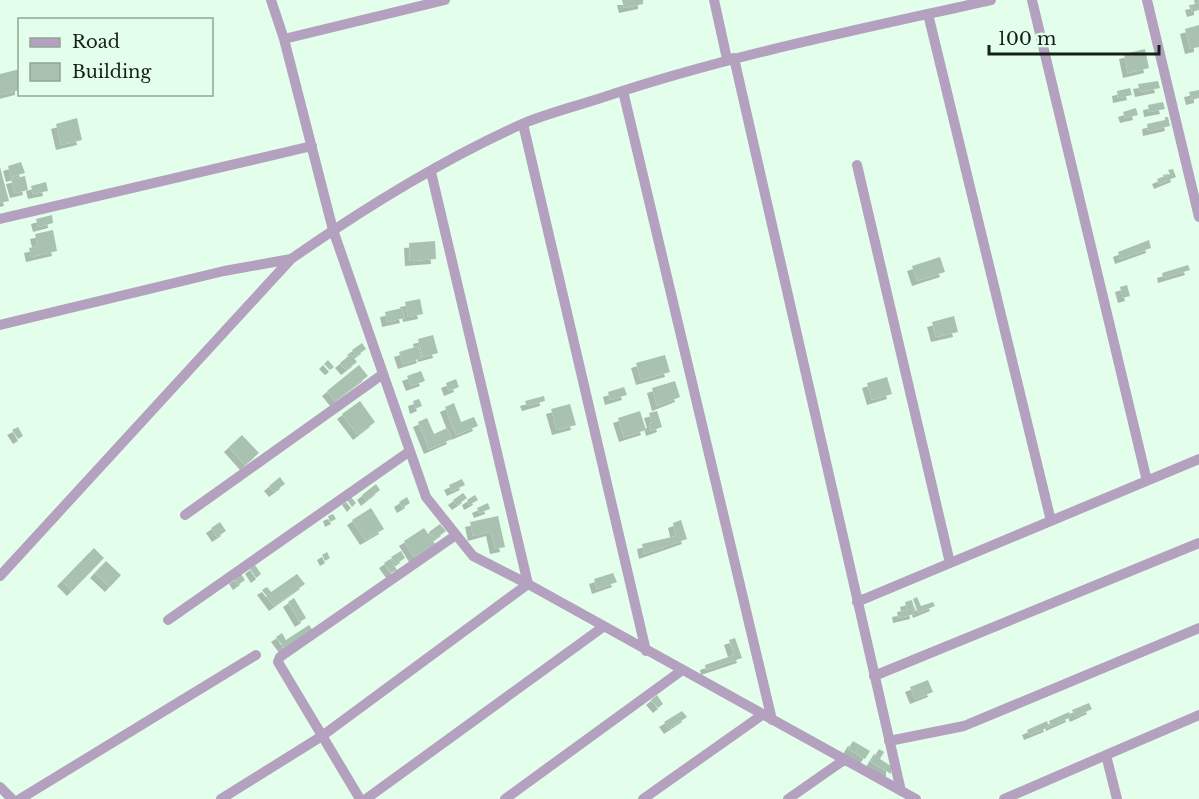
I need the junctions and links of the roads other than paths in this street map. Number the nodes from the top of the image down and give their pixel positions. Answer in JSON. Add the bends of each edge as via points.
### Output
{"nodes":[{"id":1,"x":271,"y":0,"type":"edge"},
{"id":2,"x":445,"y":0,"type":"edge"},
{"id":3,"x":714,"y":0,"type":"edge"},
{"id":4,"x":991,"y":0,"type":"edge"},
{"id":5,"x":1032,"y":0,"type":"edge"},
{"id":6,"x":1147,"y":0,"type":"edge"},
{"id":7,"x":928,"y":14,"type":"junction"},
{"id":8,"x":284,"y":39,"type":"junction"},
{"id":9,"x":731,"y":58,"type":"junction"},
{"id":10,"x":623,"y":91,"type":"junction"},
{"id":11,"x":523,"y":124,"type":"junction"},
{"id":12,"x":312,"y":146,"type":"junction"},
{"id":13,"x":856,"y":165,"type":"dead end"},
{"id":14,"x":431,"y":172,"type":"junction"},
{"id":15,"x":1199,"y":218,"type":"edge"},
{"id":16,"x":0,"y":219,"type":"edge"},
{"id":17,"x":333,"y":230,"type":"junction"},
{"id":18,"x":291,"y":259,"type":"junction"},
{"id":19,"x":0,"y":325,"type":"edge"},
{"id":20,"x":383,"y":374,"type":"junction"},
{"id":21,"x":410,"y":451,"type":"junction"},
{"id":22,"x":1199,"y":459,"type":"edge"},
{"id":23,"x":1147,"y":481,"type":"junction"},
{"id":24,"x":185,"y":515,"type":"dead end"},
{"id":25,"x":1052,"y":521,"type":"junction"},
{"id":26,"x":456,"y":535,"type":"junction"},
{"id":27,"x":1199,"y":543,"type":"edge"},
{"id":28,"x":950,"y":563,"type":"junction"},
{"id":29,"x":0,"y":576,"type":"edge"},
{"id":30,"x":528,"y":584,"type":"junction"},
{"id":31,"x":857,"y":602,"type":"junction"},
{"id":32,"x":168,"y":620,"type":"dead end"},
{"id":33,"x":603,"y":627,"type":"junction"},
{"id":34,"x":1199,"y":628,"type":"edge"},
{"id":35,"x":646,"y":651,"type":"junction"},
{"id":36,"x":256,"y":656,"type":"dead end"},
{"id":37,"x":681,"y":671,"type":"junction"},
{"id":38,"x":874,"y":676,"type":"junction"},
{"id":39,"x":1199,"y":715,"type":"edge"},
{"id":40,"x":767,"y":718,"type":"junction"},
{"id":41,"x":322,"y":736,"type":"junction"},
{"id":42,"x":889,"y":741,"type":"junction"},
{"id":43,"x":1106,"y":755,"type":"junction"},
{"id":44,"x":843,"y":760,"type":"junction"},
{"id":45,"x":0,"y":787,"type":"edge"},
{"id":46,"x":901,"y":791,"type":"junction"},
{"id":47,"x":12,"y":799,"type":"edge"},
{"id":48,"x":20,"y":799,"type":"edge"},
{"id":49,"x":221,"y":799,"type":"edge"},
{"id":50,"x":360,"y":799,"type":"edge"},
{"id":51,"x":366,"y":799,"type":"edge"},
{"id":52,"x":505,"y":799,"type":"edge"},
{"id":53,"x":643,"y":799,"type":"edge"},
{"id":54,"x":788,"y":799,"type":"edge"},
{"id":55,"x":916,"y":799,"type":"edge"},
{"id":56,"x":1004,"y":799,"type":"edge"},
{"id":57,"x":1117,"y":799,"type":"edge"}],
"edges":[{"from":1,"to":8,"type":"street"},
{"from":2,"to":8,"type":"street"},
{"from":3,"to":9,"type":"street"},
{"from":4,"to":7,"type":"street"},
{"from":5,"to":23,"type":"street"},
{"from":6,"to":15,"type":"street"},
{"from":7,"to":9,"type":"street"},
{"from":7,"to":25,"type":"street"},
{"from":8,"to":12,"type":"street"},
{"from":9,"to":10,"type":"street"},
{"from":9,"to":31,"type":"street"},
{"from":10,"to":11,"type":"street"},
{"from":10,"to":40,"type":"street"},
{"from":11,"to":14,"type":"street"},
{"from":11,"to":35,"type":"street"},
{"from":12,"to":16,"type":"street"},
{"from":12,"to":17,"type":"street"},
{"from":13,"to":28,"type":"street"},
{"from":14,"to":17,"type":"street"},
{"from":14,"to":30,"type":"street"},
{"from":17,"to":18,"type":"street"},
{"from":17,"to":20,"type":"street"},
{"from":18,"to":19,"type":"street","via":[[224,271]]},
{"from":18,"to":29,"type":"street"},
{"from":20,"to":21,"type":"street"},
{"from":20,"to":24,"type":"street"},
{"from":21,"to":26,"type":"street","via":[[426,498]]},
{"from":21,"to":32,"type":"street"},
{"from":22,"to":23,"type":"street"},
{"from":23,"to":25,"type":"street"},
{"from":25,"to":28,"type":"street"},
{"from":26,"to":30,"type":"street","via":[[472,556]]},
{"from":26,"to":41,"type":"street","via":[[280,657],[280,667]]},
{"from":27,"to":38,"type":"street"},
{"from":28,"to":31,"type":"street"},
{"from":30,"to":33,"type":"street"},
{"from":30,"to":41,"type":"street"},
{"from":31,"to":38,"type":"street"},
{"from":33,"to":35,"type":"street"},
{"from":33,"to":51,"type":"street"},
{"from":34,"to":42,"type":"street","via":[[964,726]]},
{"from":35,"to":37,"type":"street"},
{"from":36,"to":48,"type":"street"},
{"from":37,"to":40,"type":"street"},
{"from":37,"to":52,"type":"street"},
{"from":38,"to":42,"type":"street"},
{"from":39,"to":43,"type":"street"},
{"from":40,"to":44,"type":"street"},
{"from":40,"to":53,"type":"street"},
{"from":41,"to":49,"type":"street"},
{"from":41,"to":50,"type":"street"},
{"from":42,"to":46,"type":"street"},
{"from":43,"to":56,"type":"street"},
{"from":43,"to":57,"type":"street"},
{"from":44,"to":46,"type":"street"},
{"from":44,"to":54,"type":"street"},
{"from":45,"to":47,"type":"street"},
{"from":46,"to":55,"type":"street"}]}
